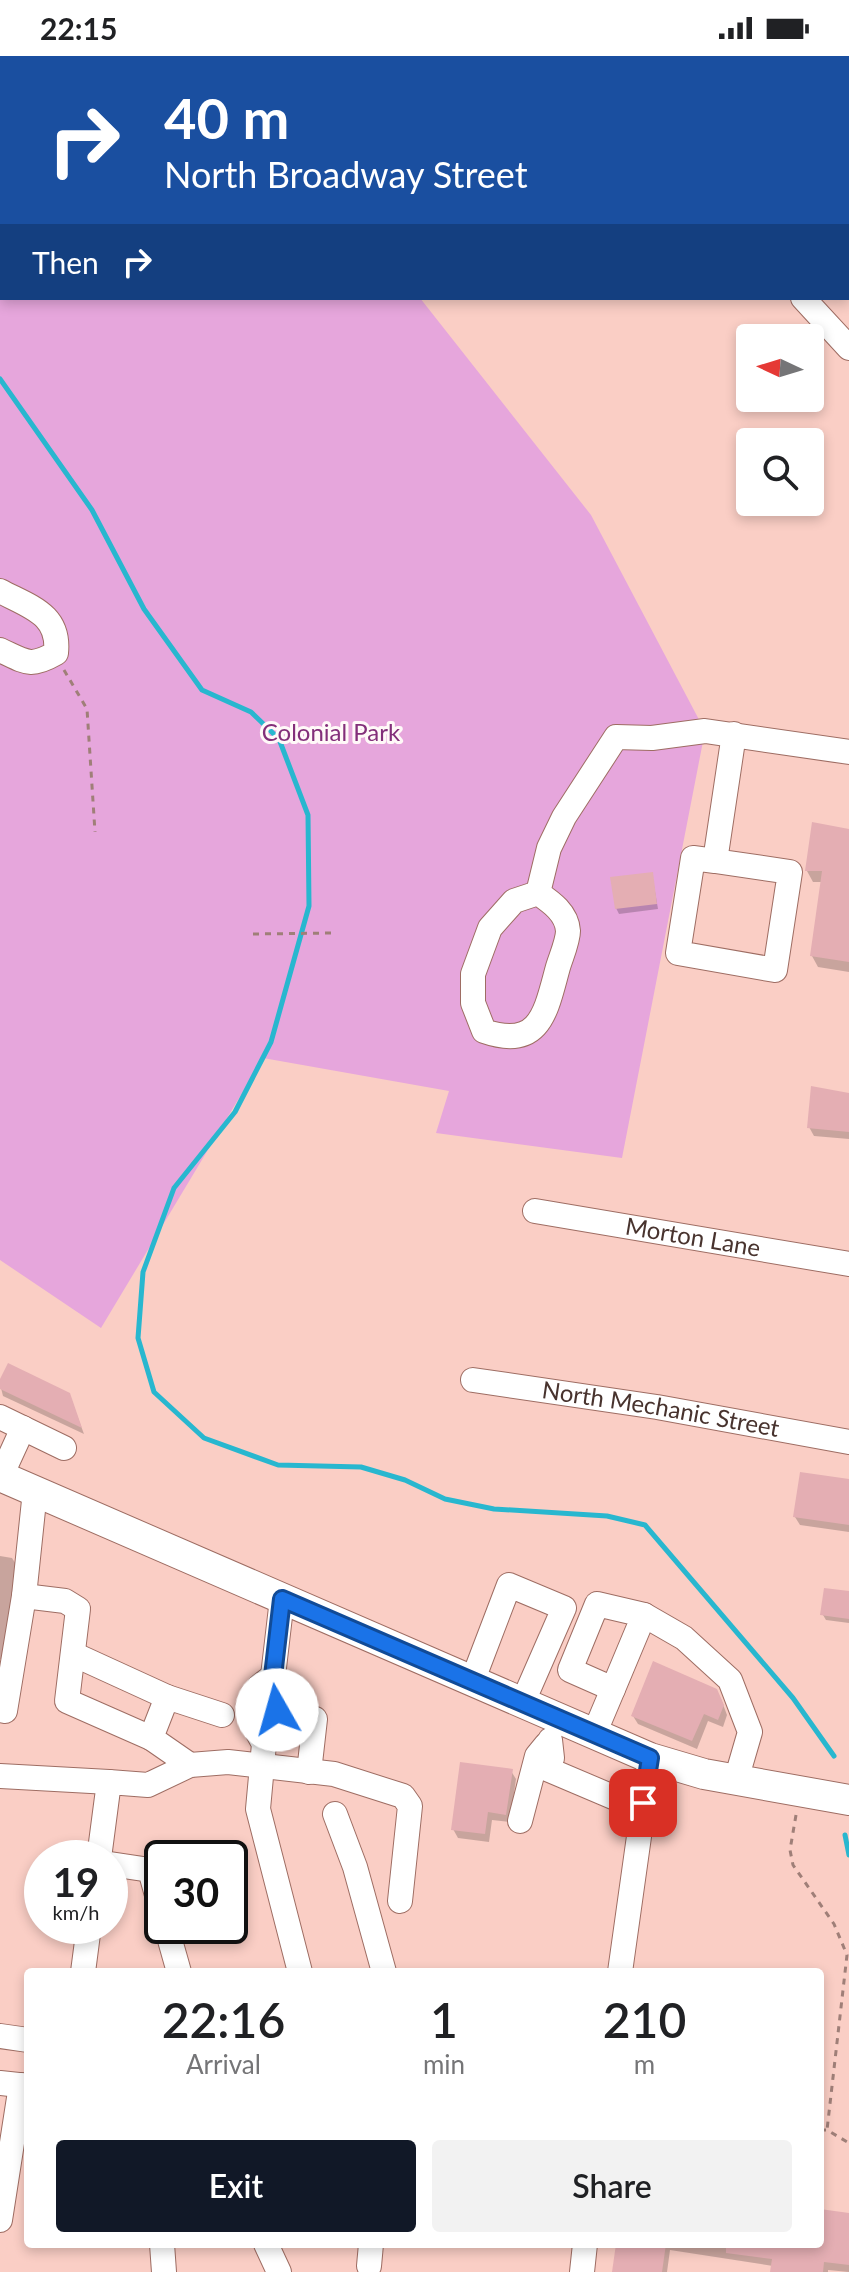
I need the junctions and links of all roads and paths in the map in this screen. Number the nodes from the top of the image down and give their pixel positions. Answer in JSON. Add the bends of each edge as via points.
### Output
{"nodes":[{"id":1,"x":805,"y":300,"type":"edge"},
{"id":2,"x":849,"y":348,"type":"edge"},
{"id":3,"x":0,"y":591,"type":"edge"},
{"id":4,"x":0,"y":650,"type":"edge"},
{"id":5,"x":61,"y":666,"type":"dead end"},
{"id":6,"x":734,"y":734,"type":"junction"},
{"id":7,"x":849,"y":752,"type":"edge"},
{"id":8,"x":95,"y":832,"type":"dead end"},
{"id":9,"x":715,"y":861,"type":"junction"},
{"id":10,"x":538,"y":893,"type":"junction"},
{"id":11,"x":335,"y":933,"type":"dead end"},
{"id":12,"x":253,"y":934,"type":"dead end"},
{"id":13,"x":535,"y":1211,"type":"dead end"},
{"id":14,"x":849,"y":1264,"type":"edge"},
{"id":15,"x":473,"y":1380,"type":"dead end"},
{"id":16,"x":0,"y":1417,"type":"edge"},
{"id":17,"x":23,"y":1428,"type":"junction"},
{"id":18,"x":849,"y":1442,"type":"edge"},
{"id":19,"x":64,"y":1448,"type":"dead end"},
{"id":20,"x":0,"y":1476,"type":"edge"},
{"id":21,"x":35,"y":1491,"type":"junction"},
{"id":22,"x":24,"y":1596,"type":"junction"},
{"id":23,"x":282,"y":1599,"type":"junction"},
{"id":24,"x":644,"y":1615,"type":"junction"},
{"id":25,"x":558,"y":1623,"type":"junction"},
{"id":26,"x":585,"y":1634,"type":"junction"},
{"id":27,"x":73,"y":1654,"type":"junction"},
{"id":28,"x":472,"y":1682,"type":"junction"},
{"id":29,"x":613,"y":1689,"type":"junction"},
{"id":30,"x":167,"y":1697,"type":"junction"},
{"id":31,"x":522,"y":1704,"type":"junction"},
{"id":32,"x":0,"y":1710,"type":"edge"},
{"id":33,"x":222,"y":1715,"type":"dead end"},
{"id":34,"x":315,"y":1719,"type":"dead end"},
{"id":35,"x":556,"y":1731,"type":"junction"},
{"id":36,"x":594,"y":1734,"type":"junction"},
{"id":37,"x":151,"y":1738,"type":"junction"},
{"id":38,"x":263,"y":1755,"type":"junction"},
{"id":39,"x":650,"y":1758,"type":"junction"},
{"id":40,"x":190,"y":1765,"type":"junction"},
{"id":41,"x":309,"y":1772,"type":"junction"},
{"id":42,"x":0,"y":1776,"type":"edge"},
{"id":43,"x":736,"y":1780,"type":"junction"},
{"id":44,"x":109,"y":1782,"type":"junction"},
{"id":45,"x":800,"y":1791,"type":"junction"},
{"id":46,"x":849,"y":1800,"type":"edge"},
{"id":47,"x":643,"y":1803,"type":"junction"},
{"id":48,"x":335,"y":1814,"type":"dead end"},
{"id":49,"x":520,"y":1821,"type":"dead end"},
{"id":50,"x":101,"y":1840,"type":"edge"},
{"id":51,"x":400,"y":1901,"type":"dead end"},
{"id":52,"x":87,"y":1944,"type":"edge"},
{"id":53,"x":171,"y":1944,"type":"edge"},
{"id":54,"x":84,"y":1968,"type":"edge"},
{"id":55,"x":178,"y":1968,"type":"edge"},
{"id":56,"x":299,"y":1968,"type":"edge"},
{"id":57,"x":383,"y":1968,"type":"edge"},
{"id":58,"x":621,"y":1968,"type":"edge"},
{"id":59,"x":0,"y":2036,"type":"edge"},
{"id":60,"x":24,"y":2039,"type":"edge"},
{"id":61,"x":16,"y":2084,"type":"edge"},
{"id":62,"x":827,"y":2130,"type":"joint"},
{"id":63,"x":849,"y":2143,"type":"edge"},
{"id":64,"x":0,"y":2220,"type":"edge"},
{"id":65,"x":162,"y":2248,"type":"edge"},
{"id":66,"x":585,"y":2248,"type":"edge"},
{"id":67,"x":164,"y":2272,"type":"edge"},
{"id":68,"x":582,"y":2272,"type":"edge"}],
"edges":[{"from":1,"to":2,"type":"street"},
{"from":3,"to":4,"type":"street","via":[[52,622],[57,636],[56,653],[38,663]]},
{"from":5,"to":8,"type":"path","via":[[87,709]]},
{"from":6,"to":7,"type":"street"},
{"from":6,"to":9,"type":"street"},
{"from":6,"to":10,"type":"street","via":[[616,737],[564,817],[549,848]]},
{"from":9,"to":9,"type":"street","via":[[790,872],[775,970],[678,953],[693,858]]},
{"from":10,"to":10,"type":"street","via":[[514,901],[490,928],[473,974],[473,1003],[484,1031],[502,1038],[522,1034],[543,1019],[568,931],[560,909]]},
{"from":11,"to":12,"type":"path"},
{"from":13,"to":14,"type":"street","name":"Morton Lane"},
{"from":15,"to":18,"type":"street","name":"North Mechanic Street"},
{"from":16,"to":17,"type":"street"},
{"from":17,"to":19,"type":"street"},
{"from":17,"to":20,"type":"street"},
{"from":20,"to":21,"type":"main road"},
{"from":21,"to":22,"type":"street"},
{"from":21,"to":23,"type":"main road"},
{"from":22,"to":27,"type":"street","via":[[65,1601],[78,1609]]},
{"from":22,"to":32,"type":"street","via":[[5,1711]]},
{"from":23,"to":28,"type":"main road"},
{"from":23,"to":38,"type":"street","via":[[273,1676],[260,1686],[257,1731]]},
{"from":24,"to":26,"type":"street","via":[[597,1604]]},
{"from":24,"to":29,"type":"street"},
{"from":24,"to":43,"type":"street","via":[[684,1638],[730,1680],[750,1732]]},
{"from":25,"to":26,"type":"street"},
{"from":25,"to":28,"type":"street","via":[[564,1608],[509,1585]]},
{"from":25,"to":31,"type":"street"},
{"from":26,"to":29,"type":"street","via":[[570,1670]]},
{"from":27,"to":30,"type":"street"},
{"from":27,"to":37,"type":"street","via":[[67,1701]]},
{"from":28,"to":31,"type":"main road"},
{"from":29,"to":36,"type":"street"},
{"from":30,"to":33,"type":"street"},
{"from":30,"to":37,"type":"street"},
{"from":31,"to":35,"type":"main road"},
{"from":34,"to":41,"type":"street"},
{"from":35,"to":36,"type":"main road"},
{"from":35,"to":47,"type":"street","via":[[547,1769],[620,1800]]},
{"from":35,"to":49,"type":"street","via":[[537,1756]]},
{"from":36,"to":39,"type":"main road"},
{"from":37,"to":40,"type":"street"},
{"from":38,"to":40,"type":"street"},
{"from":38,"to":41,"type":"street"},
{"from":38,"to":56,"type":"street","via":[[258,1809]]},
{"from":39,"to":43,"type":"main road"},
{"from":39,"to":47,"type":"street"},
{"from":40,"to":44,"type":"street","via":[[148,1785]]},
{"from":41,"to":51,"type":"street","via":[[334,1774],[403,1796],[410,1806]]},
{"from":42,"to":44,"type":"street"},
{"from":43,"to":45,"type":"main road"},
{"from":44,"to":50,"type":"street"},
{"from":45,"to":46,"type":"main road"},
{"from":45,"to":62,"type":"path","via":[[790,1850],[793,1865],[834,1924],[847,1955]]},
{"from":47,"to":58,"type":"street"},
{"from":48,"to":57,"type":"street"},
{"from":52,"to":54,"type":"street"},
{"from":53,"to":55,"type":"street"},
{"from":59,"to":60,"type":"street"},
{"from":61,"to":64,"type":"street"},
{"from":62,"to":63,"type":"path"},
{"from":65,"to":67,"type":"street"},
{"from":66,"to":68,"type":"street"}]}
